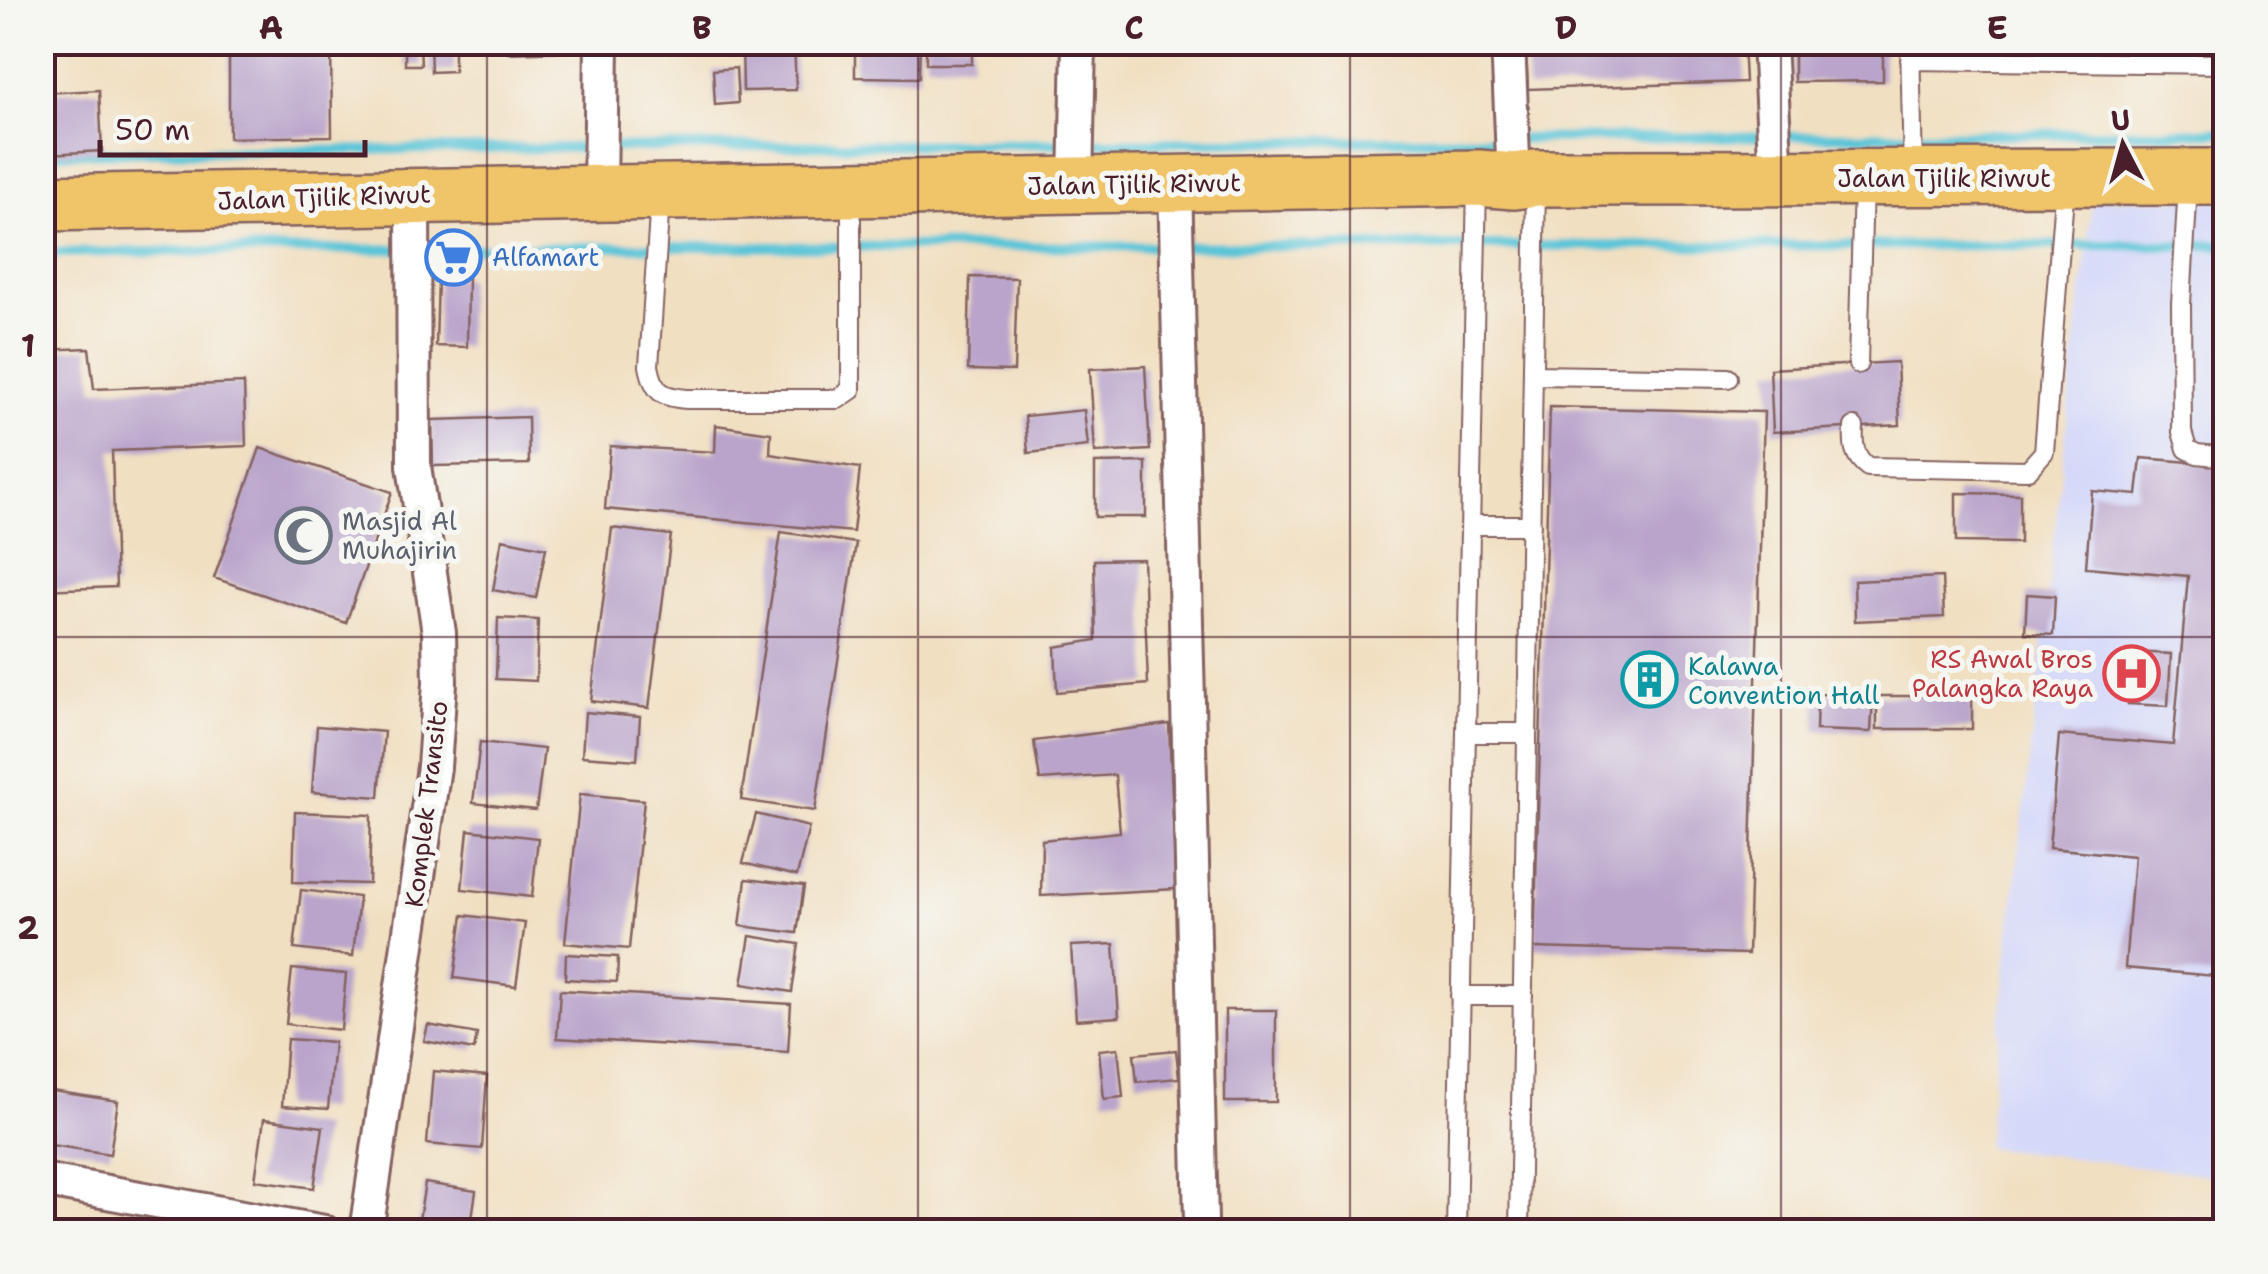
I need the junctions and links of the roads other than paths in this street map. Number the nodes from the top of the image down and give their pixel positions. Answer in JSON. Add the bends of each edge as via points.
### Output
{"nodes":[{"id":1,"x":602,"y":42,"type":"edge"},
{"id":2,"x":1079,"y":42,"type":"edge"},
{"id":3,"x":1508,"y":42,"type":"edge"},
{"id":4,"x":1770,"y":42,"type":"edge"},
{"id":5,"x":1910,"y":51,"type":"edge"},
{"id":6,"x":2226,"y":64,"type":"edge"},
{"id":7,"x":1776,"y":177,"type":"junction"},
{"id":8,"x":2207,"y":177,"type":"edge"},
{"id":9,"x":1888,"y":178,"type":"junction"},
{"id":10,"x":2066,"y":178,"type":"junction"},
{"id":11,"x":1509,"y":179,"type":"junction"},
{"id":12,"x":1175,"y":183,"type":"junction"},
{"id":13,"x":1076,"y":184,"type":"junction"},
{"id":14,"x":850,"y":189,"type":"junction"},
{"id":15,"x":600,"y":192,"type":"junction"},
{"id":16,"x":660,"y":192,"type":"junction"},
{"id":17,"x":414,"y":194,"type":"junction"},
{"id":18,"x":42,"y":203,"type":"edge"},
{"id":19,"x":1858,"y":364,"type":"dead end"},
{"id":20,"x":1533,"y":375,"type":"junction"},
{"id":21,"x":1728,"y":378,"type":"dead end"},
{"id":22,"x":1854,"y":427,"type":"dead end"},
{"id":23,"x":2226,"y":457,"type":"edge"},
{"id":24,"x":1470,"y":525,"type":"junction"},
{"id":25,"x":1531,"y":525,"type":"junction"},
{"id":26,"x":1466,"y":733,"type":"junction"},
{"id":27,"x":1527,"y":733,"type":"junction"},
{"id":28,"x":1460,"y":996,"type":"junction"},
{"id":29,"x":1522,"y":996,"type":"junction"},
{"id":30,"x":42,"y":1180,"type":"edge"},
{"id":31,"x":1201,"y":1221,"type":"dead end"},
{"id":32,"x":324,"y":1232,"type":"edge"},
{"id":33,"x":366,"y":1232,"type":"edge"},
{"id":34,"x":1456,"y":1232,"type":"edge"},
{"id":35,"x":1519,"y":1232,"type":"edge"}],
"edges":[{"from":1,"to":15,"type":"street"},
{"from":2,"to":13,"type":"street"},
{"from":3,"to":11,"type":"street"},
{"from":4,"to":7,"type":"street"},
{"from":5,"to":6,"type":"lane"},
{"from":5,"to":9,"type":"lane"},
{"from":7,"to":9,"type":"highway","name":"Jalan Tjilik Riwut"},
{"from":7,"to":11,"type":"highway","name":"Jalan Tjilik Riwut"},
{"from":8,"to":10,"type":"highway","name":"Jalan Tjilik Riwut"},
{"from":8,"to":23,"type":"lane","via":[[2181,304],[2182,432],[2187,449]]},
{"from":9,"to":10,"type":"highway","name":"Jalan Tjilik Riwut"},
{"from":9,"to":19,"type":"lane"},
{"from":10,"to":22,"type":"lane","via":[[2044,452],[2037,464],[2028,470],[1868,467],[1853,446]]},
{"from":11,"to":12,"type":"highway","name":"Jalan Tjilik Riwut"},
{"from":11,"to":20,"type":"lane"},
{"from":11,"to":24,"type":"lane"},
{"from":12,"to":13,"type":"highway","name":"Jalan Tjilik Riwut"},
{"from":12,"to":31,"type":"street"},
{"from":13,"to":14,"type":"highway","name":"Jalan Tjilik Riwut"},
{"from":14,"to":16,"type":"highway","name":"Jalan Tjilik Riwut"},
{"from":14,"to":16,"type":"lane","via":[[851,390],[838,400],[687,399],[664,397],[653,387]]},
{"from":15,"to":16,"type":"highway","name":"Jalan Tjilik Riwut"},
{"from":15,"to":17,"type":"highway","name":"Jalan Tjilik Riwut"},
{"from":17,"to":18,"type":"highway","name":"Jalan Tjilik Riwut"},
{"from":17,"to":33,"type":"street","name":"Komplek Transito","via":[[414,466],[439,632],[440,683],[434,767]]},
{"from":20,"to":21,"type":"lane"},
{"from":20,"to":25,"type":"lane"},
{"from":24,"to":25,"type":"lane"},
{"from":24,"to":26,"type":"lane"},
{"from":25,"to":27,"type":"lane"},
{"from":26,"to":27,"type":"lane"},
{"from":26,"to":28,"type":"lane"},
{"from":27,"to":29,"type":"lane"},
{"from":28,"to":29,"type":"lane"},
{"from":28,"to":34,"type":"lane"},
{"from":29,"to":35,"type":"lane"},
{"from":30,"to":32,"type":"street"}]}
